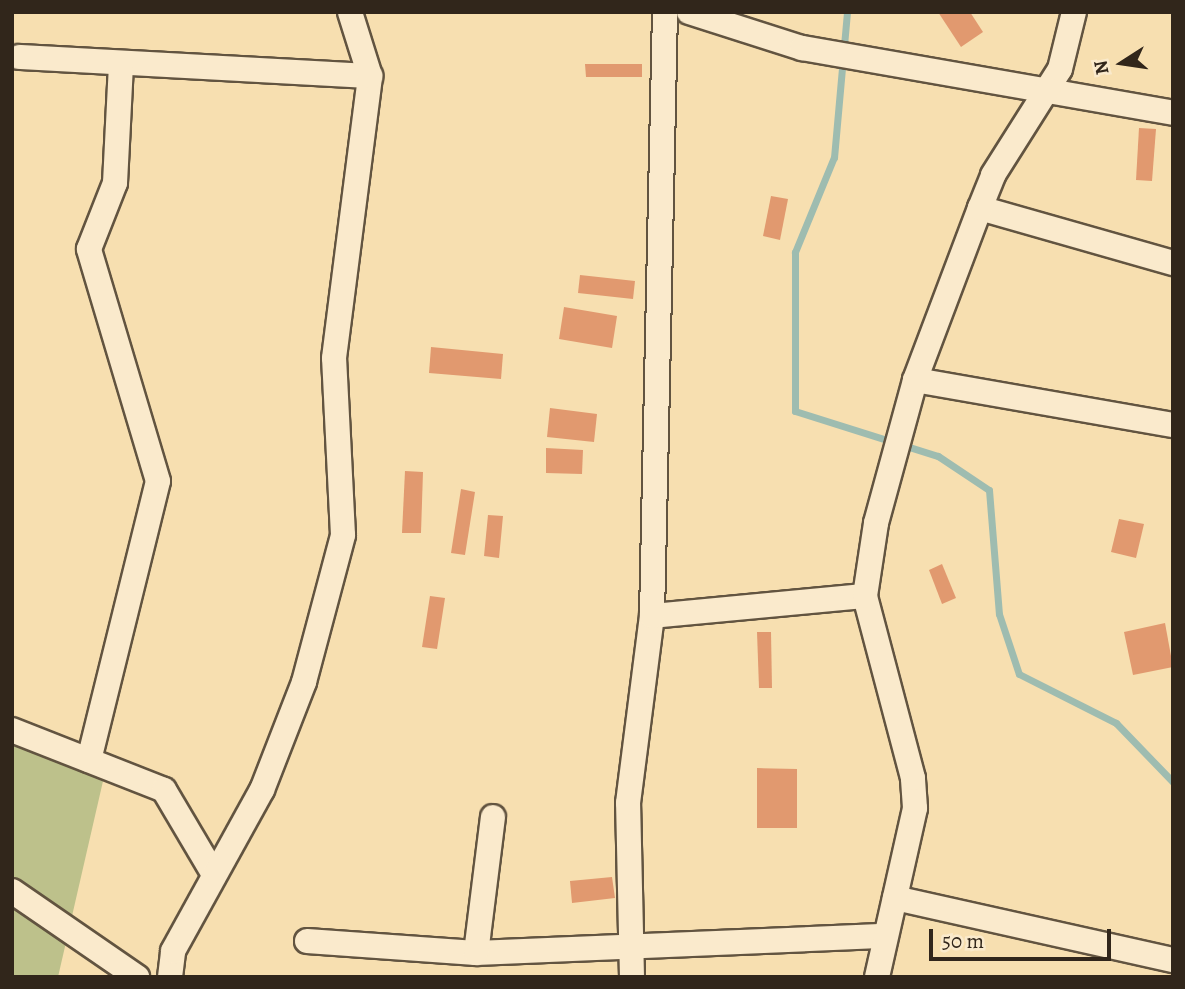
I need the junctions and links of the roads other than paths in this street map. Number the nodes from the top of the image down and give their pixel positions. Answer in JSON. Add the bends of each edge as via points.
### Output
{"nodes":[{"id":1,"x":350,"y":12,"type":"edge"},
{"id":2,"x":665,"y":12,"type":"edge"},
{"id":3,"x":689,"y":12,"type":"edge"},
{"id":4,"x":1074,"y":12,"type":"edge"},
{"id":5,"x":19,"y":57,"type":"dead end"},
{"id":6,"x":121,"y":63,"type":"junction"},
{"id":7,"x":370,"y":76,"type":"junction"},
{"id":8,"x":1047,"y":91,"type":"junction"},
{"id":9,"x":1173,"y":113,"type":"edge"},
{"id":10,"x":980,"y":208,"type":"junction"},
{"id":11,"x":1173,"y":263,"type":"edge"},
{"id":12,"x":915,"y":380,"type":"junction"},
{"id":13,"x":1173,"y":425,"type":"edge"},
{"id":14,"x":865,"y":596,"type":"junction"},
{"id":15,"x":652,"y":615,"type":"junction"},
{"id":16,"x":12,"y":730,"type":"edge"},
{"id":17,"x":89,"y":760,"type":"junction"},
{"id":18,"x":493,"y":817,"type":"dead end"},
{"id":19,"x":213,"y":873,"type":"junction"},
{"id":20,"x":12,"y":891,"type":"edge"},
{"id":21,"x":895,"y":898,"type":"junction"},
{"id":22,"x":886,"y":936,"type":"junction"},
{"id":23,"x":307,"y":940,"type":"dead end"},
{"id":24,"x":631,"y":947,"type":"junction"},
{"id":25,"x":476,"y":953,"type":"junction"},
{"id":26,"x":1173,"y":960,"type":"edge"},
{"id":27,"x":137,"y":977,"type":"edge"},
{"id":28,"x":170,"y":977,"type":"edge"},
{"id":29,"x":632,"y":977,"type":"edge"},
{"id":30,"x":877,"y":977,"type":"edge"}],
"edges":[{"from":1,"to":7,"type":"street"},
{"from":2,"to":15,"type":"street"},
{"from":3,"to":8,"type":"street","via":[[802,48]]},
{"from":4,"to":8,"type":"street","via":[[1060,69]]},
{"from":5,"to":6,"type":"street"},
{"from":6,"to":7,"type":"street"},
{"from":6,"to":17,"type":"street","via":[[114,183],[89,249],[159,481]]},
{"from":7,"to":19,"type":"street","via":[[334,358],[342,535],[304,682],[262,790]]},
{"from":8,"to":9,"type":"street"},
{"from":8,"to":10,"type":"street","via":[[993,175]]},
{"from":10,"to":11,"type":"street"},
{"from":10,"to":12,"type":"street"},
{"from":12,"to":13,"type":"street"},
{"from":12,"to":14,"type":"street","via":[[876,523]]},
{"from":14,"to":15,"type":"street"},
{"from":14,"to":21,"type":"street","via":[[913,778],[915,808]]},
{"from":15,"to":24,"type":"street","via":[[628,803]]},
{"from":16,"to":17,"type":"street"},
{"from":17,"to":19,"type":"street","via":[[164,790]]},
{"from":18,"to":25,"type":"street"},
{"from":19,"to":28,"type":"street","via":[[173,951]]},
{"from":20,"to":27,"type":"street"},
{"from":21,"to":22,"type":"street"},
{"from":21,"to":26,"type":"street"},
{"from":22,"to":24,"type":"street"},
{"from":22,"to":30,"type":"street"},
{"from":23,"to":25,"type":"street"},
{"from":24,"to":25,"type":"street"},
{"from":24,"to":29,"type":"street"}]}
